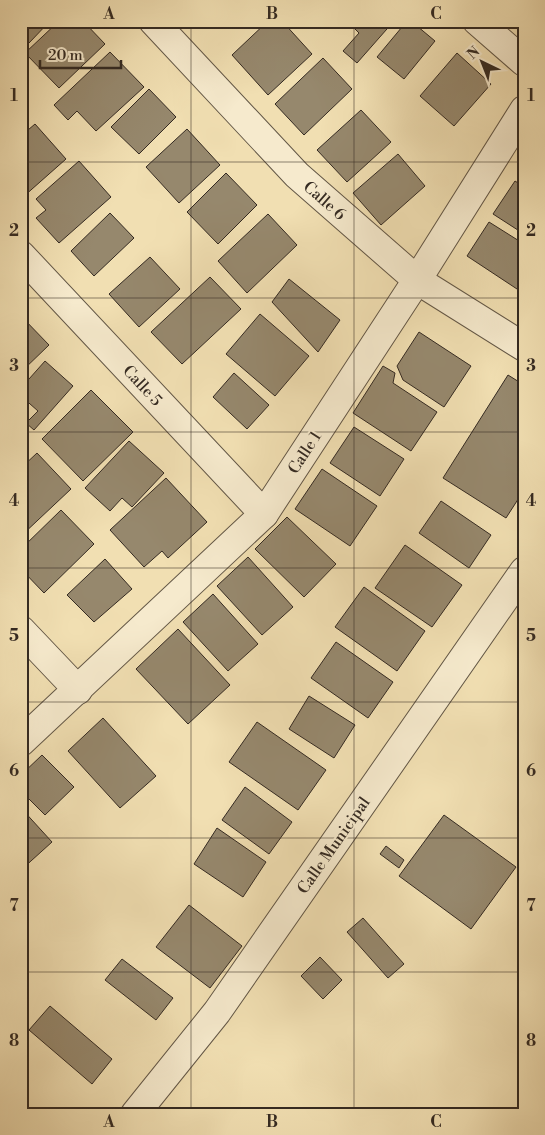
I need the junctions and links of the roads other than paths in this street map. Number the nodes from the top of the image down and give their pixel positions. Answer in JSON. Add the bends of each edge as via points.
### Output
{"nodes":[{"id":1,"x":153,"y":21,"type":"edge"},
{"id":2,"x":477,"y":21,"type":"edge"},
{"id":3,"x":524,"y":62,"type":"edge"},
{"id":4,"x":524,"y":110,"type":"edge"},
{"id":5,"x":21,"y":256,"type":"edge"},
{"id":6,"x":417,"y":280,"type":"junction"},
{"id":7,"x":524,"y":346,"type":"edge"},
{"id":8,"x":264,"y":514,"type":"junction"},
{"id":9,"x":524,"y":571,"type":"edge"},
{"id":10,"x":21,"y":630,"type":"edge"},
{"id":11,"x":78,"y":690,"type":"junction"},
{"id":12,"x":21,"y":742,"type":"edge"},
{"id":13,"x":135,"y":1114,"type":"edge"}],
"edges":[{"from":1,"to":6,"type":"street","name":"Calle 6","via":[[296,175]]},
{"from":2,"to":3,"type":"street"},
{"from":4,"to":6,"type":"street","name":"Calle 1"},
{"from":5,"to":8,"type":"street","name":"Calle 5"},
{"from":6,"to":7,"type":"street","name":"Calle 6"},
{"from":6,"to":8,"type":"street","name":"Calle 1"},
{"from":8,"to":11,"type":"street","name":"Calle 1"},
{"from":9,"to":13,"type":"street","name":"Calle Municipal","via":[[218,1012]]},
{"from":10,"to":11,"type":"street"},
{"from":11,"to":12,"type":"street","name":"Calle 1"}]}
